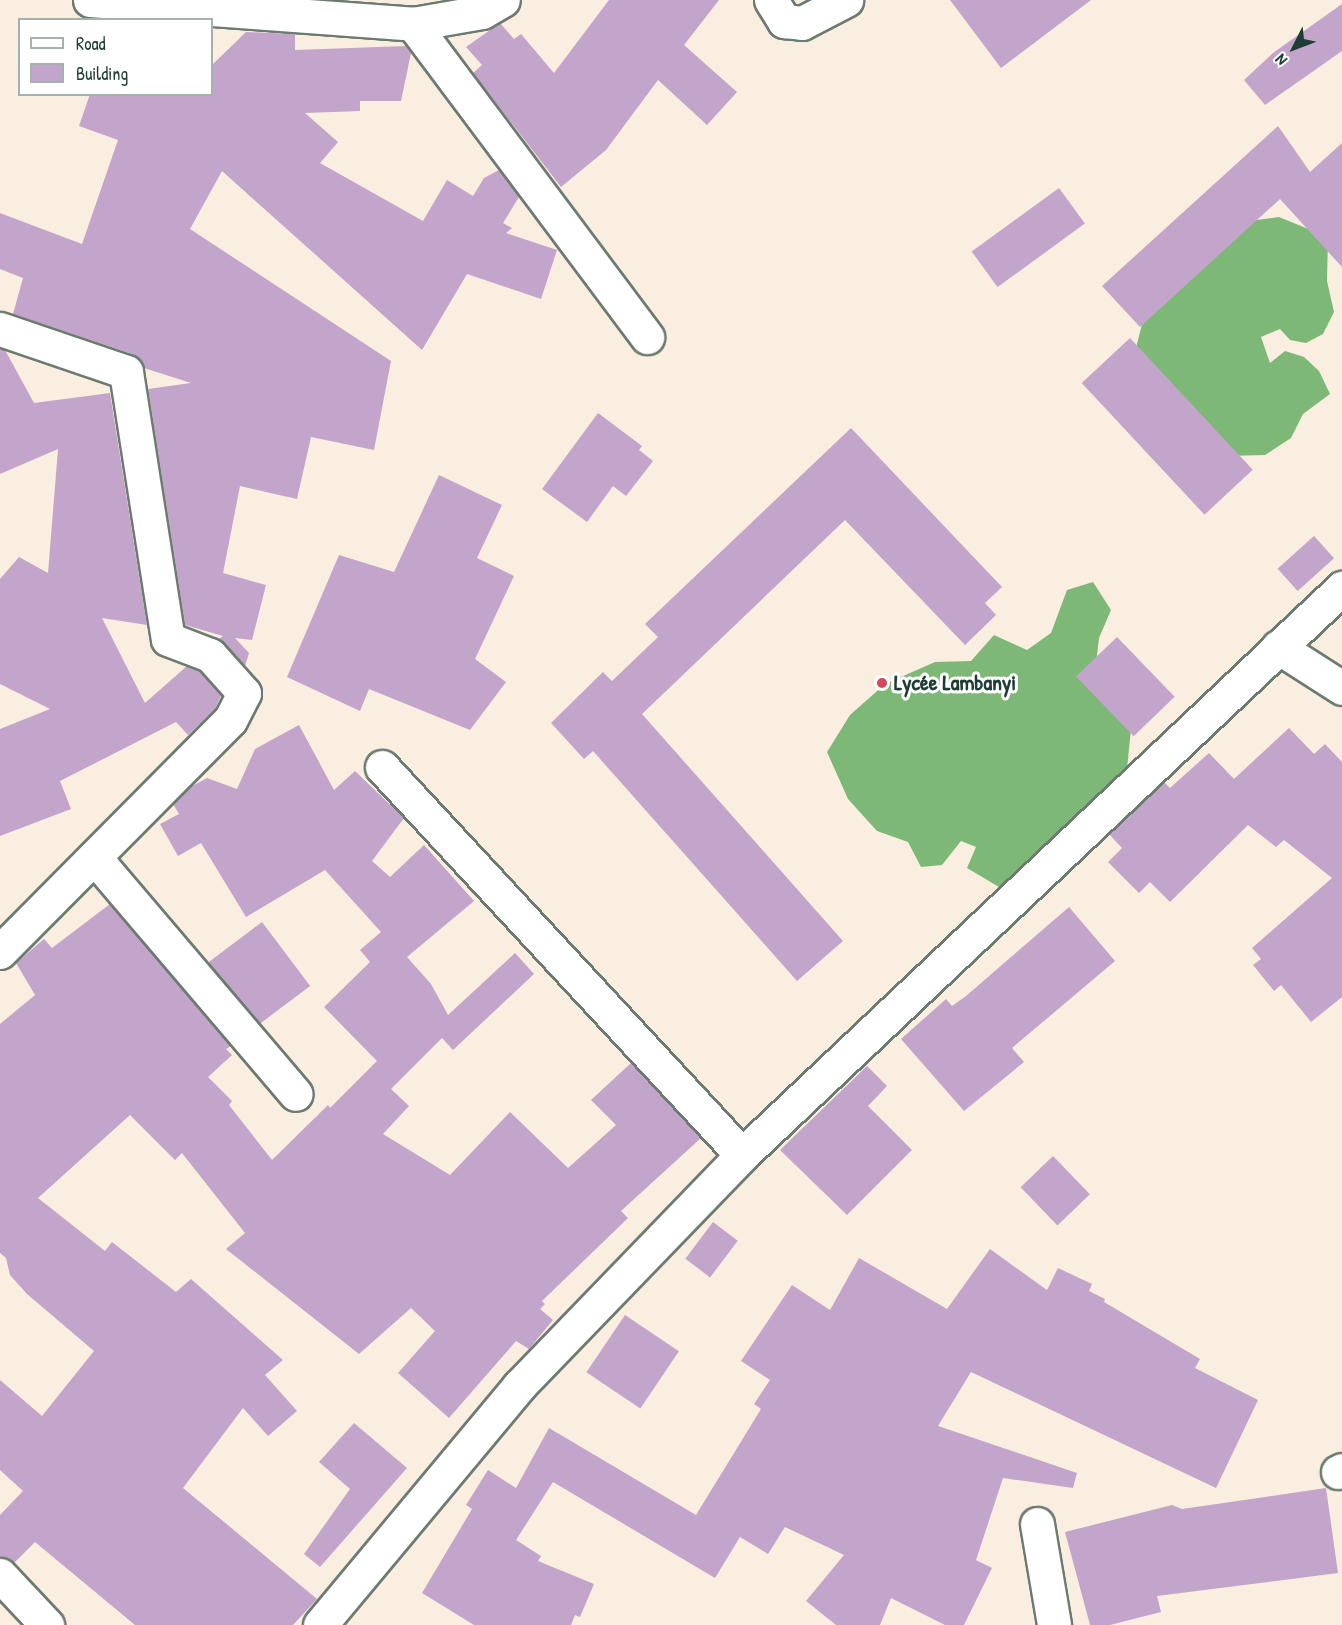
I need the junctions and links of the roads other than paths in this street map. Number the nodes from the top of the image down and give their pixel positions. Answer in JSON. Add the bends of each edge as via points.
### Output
{"nodes":[{"id":1,"x":90,"y":0,"type":"edge"},
{"id":2,"x":503,"y":0,"type":"edge"},
{"id":3,"x":771,"y":0,"type":"edge"},
{"id":4,"x":846,"y":0,"type":"edge"},
{"id":5,"x":412,"y":24,"type":"junction"},
{"id":6,"x":0,"y":329,"type":"edge"},
{"id":7,"x":647,"y":337,"type":"dead end"},
{"id":8,"x":1342,"y":588,"type":"edge"},
{"id":9,"x":1278,"y":646,"type":"junction"},
{"id":10,"x":1342,"y":688,"type":"edge"},
{"id":11,"x":382,"y":767,"type":"dead end"},
{"id":12,"x":94,"y":857,"type":"junction"},
{"id":13,"x":0,"y":952,"type":"edge"},
{"id":14,"x":296,"y":1095,"type":"dead end"},
{"id":15,"x":742,"y":1155,"type":"junction"},
{"id":16,"x":1037,"y":1524,"type":"dead end"},
{"id":17,"x":0,"y":1575,"type":"edge"},
{"id":18,"x":47,"y":1625,"type":"edge"},
{"id":19,"x":320,"y":1625,"type":"edge"},
{"id":20,"x":1054,"y":1625,"type":"edge"}],
"edges":[{"from":1,"to":5,"type":"street"},
{"from":2,"to":5,"type":"street","via":[[482,12]]},
{"from":3,"to":4,"type":"street","via":[[784,21],[802,23]]},
{"from":5,"to":7,"type":"street"},
{"from":6,"to":12,"type":"street","via":[[126,372],[168,639],[210,655],[244,693],[230,720]]},
{"from":8,"to":9,"type":"street"},
{"from":9,"to":10,"type":"street"},
{"from":9,"to":15,"type":"street"},
{"from":11,"to":15,"type":"street"},
{"from":12,"to":13,"type":"street"},
{"from":12,"to":14,"type":"street"},
{"from":15,"to":19,"type":"street","via":[[519,1386]]},
{"from":16,"to":20,"type":"street"},
{"from":17,"to":18,"type":"street"}]}
